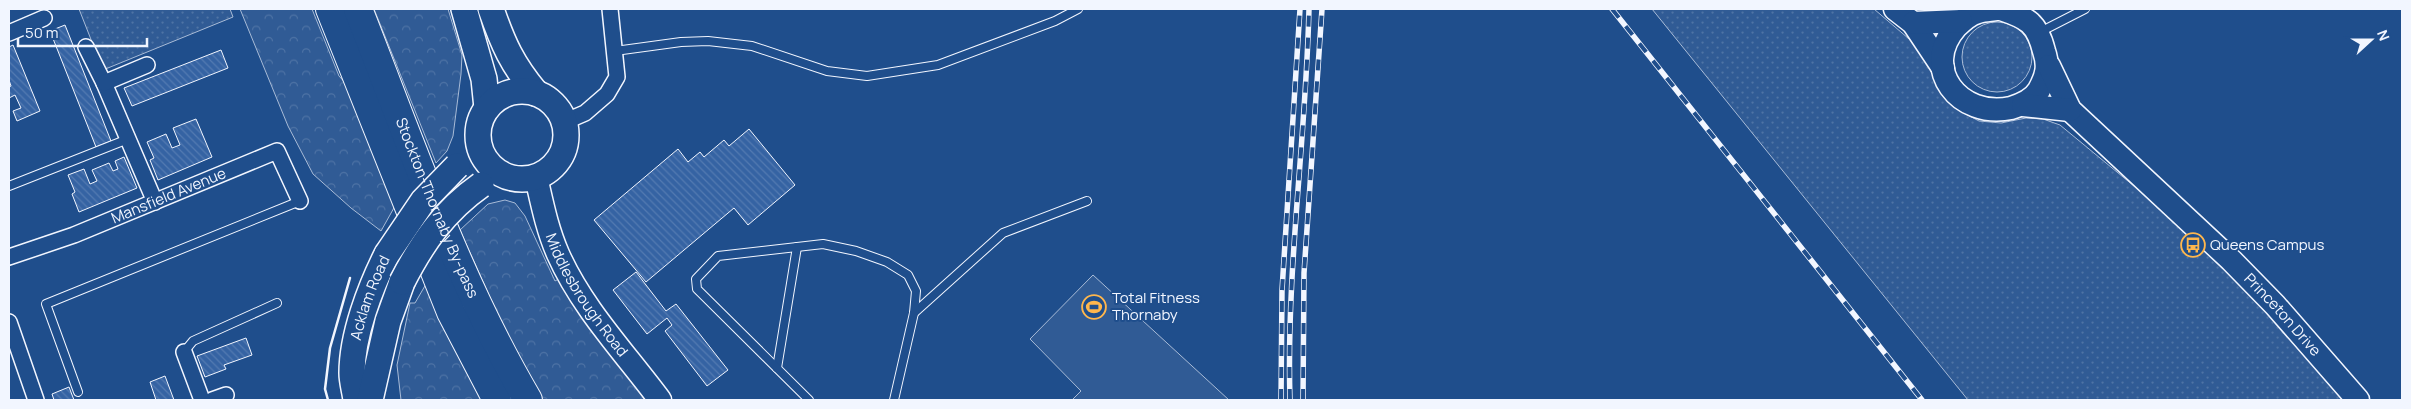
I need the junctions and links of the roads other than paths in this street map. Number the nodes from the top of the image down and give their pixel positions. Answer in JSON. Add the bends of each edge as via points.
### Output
{"nodes":[{"id":1,"x":330,"y":9,"type":"edge"},
{"id":2,"x":358,"y":9,"type":"edge"},
{"id":3,"x":464,"y":9,"type":"edge"},
{"id":4,"x":491,"y":9,"type":"edge"},
{"id":5,"x":610,"y":9,"type":"edge"},
{"id":6,"x":1078,"y":9,"type":"edge"},
{"id":7,"x":1895,"y":9,"type":"edge"},
{"id":8,"x":1997,"y":9,"type":"edge"},
{"id":9,"x":2001,"y":9,"type":"edge"},
{"id":10,"x":2085,"y":9,"type":"edge"},
{"id":11,"x":44,"y":18,"type":"dead end"},
{"id":12,"x":1961,"y":21,"type":"junction"},
{"id":13,"x":1913,"y":22,"type":"junction"},
{"id":14,"x":2040,"y":32,"type":"junction"},
{"id":15,"x":9,"y":33,"type":"edge"},
{"id":16,"x":86,"y":47,"type":"dead end"},
{"id":17,"x":615,"y":51,"type":"junction"},
{"id":18,"x":147,"y":65,"type":"dead end"},
{"id":19,"x":2048,"y":66,"type":"junction"},
{"id":20,"x":1943,"y":68,"type":"junction"},
{"id":21,"x":104,"y":83,"type":"junction"},
{"id":22,"x":536,"y":93,"type":"junction"},
{"id":23,"x":2022,"y":105,"type":"junction"},
{"id":24,"x":487,"y":108,"type":"junction"},
{"id":25,"x":2070,"y":110,"type":"junction"},
{"id":26,"x":564,"y":122,"type":"junction"},
{"id":27,"x":478,"y":137,"type":"junction"},
{"id":28,"x":128,"y":139,"type":"junction"},
{"id":29,"x":536,"y":177,"type":"junction"},
{"id":30,"x":510,"y":178,"type":"junction"},
{"id":31,"x":9,"y":186,"type":"edge"},
{"id":32,"x":300,"y":201,"type":"joint"},
{"id":33,"x":1087,"y":201,"type":"dead end"},
{"id":34,"x":155,"y":202,"type":"junction"},
{"id":35,"x":797,"y":247,"type":"junction"},
{"id":36,"x":9,"y":257,"type":"edge"},
{"id":37,"x":277,"y":303,"type":"dead end"},
{"id":38,"x":914,"y":313,"type":"junction"},
{"id":39,"x":9,"y":322,"type":"edge"},
{"id":40,"x":184,"y":352,"type":"joint"},
{"id":41,"x":15,"y":363,"type":"edge"},
{"id":42,"x":777,"y":368,"type":"junction"},
{"id":43,"x":78,"y":392,"type":"dead end"},
{"id":44,"x":36,"y":400,"type":"edge"},
{"id":45,"x":202,"y":400,"type":"edge"},
{"id":46,"x":356,"y":400,"type":"edge"},
{"id":47,"x":370,"y":400,"type":"edge"},
{"id":48,"x":497,"y":400,"type":"edge"},
{"id":49,"x":528,"y":400,"type":"edge"},
{"id":50,"x":660,"y":400,"type":"edge"},
{"id":51,"x":809,"y":400,"type":"edge"},
{"id":52,"x":894,"y":400,"type":"edge"},
{"id":53,"x":2358,"y":400,"type":"edge"}],
"edges":[{"from":1,"to":48,"type":"highway","name":"Stockton-Thornaby By-pass","via":[[451,312]]},
{"from":2,"to":49,"type":"highway","name":"Stockton-Thornaby By-pass","via":[[474,299]]},
{"from":3,"to":24,"type":"main road","via":[[484,79]]},
{"from":4,"to":22,"type":"main road","via":[[506,52],[516,70]]},
{"from":5,"to":17,"type":"street"},
{"from":6,"to":17,"type":"lane","via":[[938,65],[868,76],[827,71],[752,46],[708,41]]},
{"from":7,"to":13,"type":"street"},
{"from":8,"to":12,"type":"street","via":[[1977,12]]},
{"from":9,"to":14,"type":"street","via":[[2027,20]]},
{"from":10,"to":14,"type":"lane"},
{"from":11,"to":15,"type":"street"},
{"from":12,"to":13,"type":"street"},
{"from":12,"to":20,"type":"street","via":[[1949,35],[1942,53]]},
{"from":13,"to":20,"type":"street"},
{"from":14,"to":19,"type":"street","name":"Princeton Drive"},
{"from":16,"to":21,"type":"street"},
{"from":17,"to":26,"type":"street","via":[[617,77],[607,94],[584,112]]},
{"from":18,"to":21,"type":"street"},
{"from":19,"to":23,"type":"street","via":[[2038,91]]},
{"from":19,"to":25,"type":"street","name":"Princeton Drive"},
{"from":20,"to":23,"type":"street","via":[[1952,90],[1975,108],[1988,110]]},
{"from":21,"to":28,"type":"street"},
{"from":22,"to":24,"type":"main road","via":[[509,93]]},
{"from":22,"to":26,"type":"main road","via":[[553,105]]},
{"from":23,"to":25,"type":"street"},
{"from":24,"to":27,"type":"main road"},
{"from":25,"to":53,"type":"street","name":"Princeton Drive","via":[[2231,260]]},
{"from":26,"to":29,"type":"main road","via":[[566,136],[558,161]]},
{"from":27,"to":30,"type":"main road","via":[[487,163]]},
{"from":27,"to":46,"type":"main road","name":"Acklam Road","bridge":true,"via":[[457,166],[423,201],[387,254],[374,281],[361,321],[352,373]]},
{"from":28,"to":31,"type":"lane"},
{"from":28,"to":34,"type":"street"},
{"from":29,"to":30,"type":"main road"},
{"from":29,"to":50,"type":"street","name":"Middlesbrough Road","via":[[558,253],[574,286]]},
{"from":30,"to":47,"type":"main road","name":"Acklam Road","bridge":true,"via":[[481,185],[461,200],[437,224],[419,249],[388,320]]},
{"from":32,"to":34,"type":"street","name":"Mansfield Avenue","via":[[277,151]]},
{"from":32,"to":43,"type":"lane","via":[[46,304]]},
{"from":33,"to":38,"type":"lane","via":[[1003,233]]},
{"from":34,"to":36,"type":"street","name":"Mansfield Avenue"},
{"from":35,"to":38,"type":"lane","via":[[823,244],[888,262],[908,275],[916,291]]},
{"from":35,"to":42,"type":"lane"},
{"from":35,"to":42,"type":"lane","via":[[718,256],[696,279],[697,289]]},
{"from":37,"to":40,"type":"lane","via":[[193,341]]},
{"from":38,"to":52,"type":"lane"},
{"from":39,"to":41,"type":"street"},
{"from":40,"to":45,"type":"street"},
{"from":41,"to":44,"type":"street"},
{"from":42,"to":51,"type":"lane"}]}
